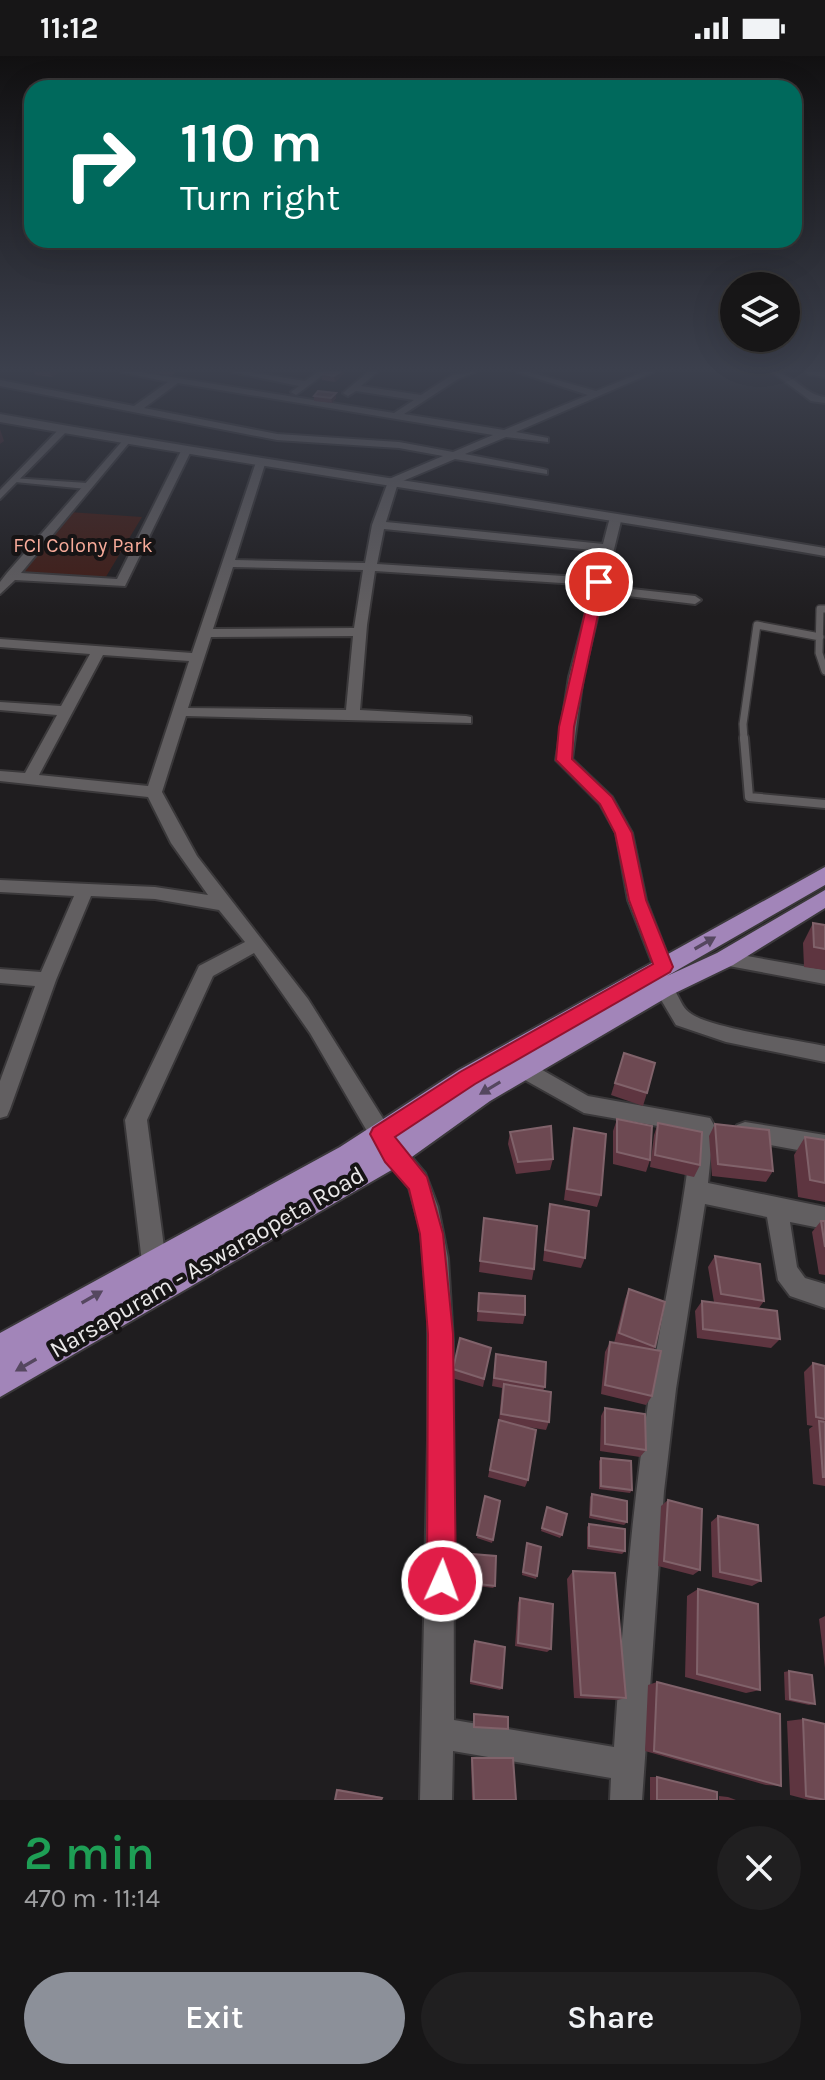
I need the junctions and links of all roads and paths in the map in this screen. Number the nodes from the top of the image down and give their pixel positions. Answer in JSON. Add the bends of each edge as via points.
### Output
{"nodes":[{"id":1,"x":41,"y":453,"type":"edge"},
{"id":2,"x":115,"y":453,"type":"edge"},
{"id":3,"x":185,"y":453,"type":"edge"},
{"id":4,"x":200,"y":453,"type":"edge"},
{"id":5,"x":434,"y":453,"type":"edge"},
{"id":6,"x":465,"y":453,"type":"edge"},
{"id":7,"x":454,"y":458,"type":"junction"},
{"id":8,"x":260,"y":464,"type":"junction"},
{"id":9,"x":543,"y":472,"type":"dead end"},
{"id":10,"x":15,"y":480,"type":"junction"},
{"id":11,"x":393,"y":481,"type":"junction"},
{"id":12,"x":87,"y":486,"type":"junction"},
{"id":13,"x":0,"y":496,"type":"edge"},
{"id":14,"x":616,"y":517,"type":"junction"},
{"id":15,"x":378,"y":525,"type":"junction"},
{"id":16,"x":608,"y":548,"type":"junction"},
{"id":17,"x":825,"y":552,"type":"edge"},
{"id":18,"x":228,"y":563,"type":"junction"},
{"id":19,"x":369,"y":567,"type":"junction"},
{"id":20,"x":11,"y":576,"type":"junction"},
{"id":21,"x":598,"y":586,"type":"junction"},
{"id":22,"x":0,"y":590,"type":"edge"},
{"id":23,"x":695,"y":600,"type":"dead end"},
{"id":24,"x":825,"y":609,"type":"edge"},
{"id":25,"x":357,"y":632,"type":"junction"},
{"id":26,"x":206,"y":633,"type":"junction"},
{"id":27,"x":820,"y":637,"type":"junction"},
{"id":28,"x":0,"y":643,"type":"edge"},
{"id":29,"x":98,"y":651,"type":"junction"},
{"id":30,"x":199,"y":658,"type":"junction"},
{"id":31,"x":825,"y":671,"type":"edge"},
{"id":32,"x":0,"y":706,"type":"edge"},
{"id":33,"x":66,"y":711,"type":"junction"},
{"id":34,"x":180,"y":712,"type":"junction"},
{"id":35,"x":353,"y":714,"type":"junction"},
{"id":36,"x":466,"y":720,"type":"dead end"},
{"id":37,"x":0,"y":776,"type":"edge"},
{"id":38,"x":30,"y":778,"type":"junction"},
{"id":39,"x":154,"y":792,"type":"junction"},
{"id":40,"x":825,"y":804,"type":"edge"},
{"id":41,"x":825,"y":875,"type":"edge"},
{"id":42,"x":0,"y":886,"type":"edge"},
{"id":43,"x":85,"y":891,"type":"junction"},
{"id":44,"x":825,"y":898,"type":"edge"},
{"id":45,"x":221,"y":904,"type":"junction"},
{"id":46,"x":256,"y":944,"type":"junction"},
{"id":47,"x":725,"y":959,"type":"junction"},
{"id":48,"x":0,"y":976,"type":"edge"},
{"id":49,"x":663,"y":977,"type":"junction"},
{"id":50,"x":825,"y":977,"type":"edge"},
{"id":51,"x":47,"y":980,"type":"junction"},
{"id":52,"x":825,"y":1054,"type":"edge"},
{"id":53,"x":523,"y":1069,"type":"junction"},
{"id":54,"x":0,"y":1109,"type":"edge"},
{"id":55,"x":703,"y":1125,"type":"junction"},
{"id":56,"x":387,"y":1145,"type":"junction"},
{"id":57,"x":825,"y":1145,"type":"edge"},
{"id":58,"x":699,"y":1192,"type":"junction"},
{"id":59,"x":777,"y":1208,"type":"junction"},
{"id":60,"x":825,"y":1218,"type":"edge"},
{"id":61,"x":154,"y":1262,"type":"junction"},
{"id":62,"x":825,"y":1296,"type":"edge"},
{"id":63,"x":0,"y":1350,"type":"edge"},
{"id":64,"x":0,"y":1381,"type":"edge"},
{"id":65,"x":438,"y":1733,"type":"junction"},
{"id":66,"x":628,"y":1765,"type":"junction"},
{"id":67,"x":436,"y":1800,"type":"edge"},
{"id":68,"x":626,"y":1800,"type":"edge"}],
"edges":[{"from":1,"to":10,"type":"street"},
{"from":2,"to":12,"type":"street"},
{"from":3,"to":20,"type":"street","via":[[121,583]]},
{"from":4,"to":8,"type":"street"},
{"from":5,"to":7,"type":"street"},
{"from":6,"to":7,"type":"street"},
{"from":7,"to":9,"type":"street"},
{"from":7,"to":11,"type":"street"},
{"from":8,"to":11,"type":"street"},
{"from":8,"to":18,"type":"street"},
{"from":10,"to":12,"type":"street"},
{"from":10,"to":13,"type":"street"},
{"from":11,"to":14,"type":"street"},
{"from":11,"to":15,"type":"street"},
{"from":12,"to":20,"type":"street"},
{"from":14,"to":16,"type":"street"},
{"from":14,"to":17,"type":"street"},
{"from":15,"to":16,"type":"street"},
{"from":15,"to":19,"type":"street"},
{"from":16,"to":21,"type":"street"},
{"from":18,"to":19,"type":"street"},
{"from":18,"to":26,"type":"street"},
{"from":19,"to":21,"type":"street"},
{"from":19,"to":25,"type":"street"},
{"from":20,"to":22,"type":"street"},
{"from":21,"to":23,"type":"street"},
{"from":21,"to":49,"type":"street","via":[[564,760],[606,801],[624,833],[637,900]]},
{"from":24,"to":27,"type":"lane","via":[[820,609]]},
{"from":25,"to":26,"type":"street"},
{"from":25,"to":35,"type":"street"},
{"from":26,"to":30,"type":"street"},
{"from":27,"to":31,"type":"lane"},
{"from":27,"to":40,"type":"lane","via":[[757,625],[743,724],[749,797]]},
{"from":28,"to":29,"type":"street"},
{"from":29,"to":30,"type":"street"},
{"from":29,"to":33,"type":"street"},
{"from":30,"to":34,"type":"street"},
{"from":32,"to":33,"type":"street"},
{"from":33,"to":38,"type":"street"},
{"from":34,"to":35,"type":"street"},
{"from":34,"to":39,"type":"street"},
{"from":35,"to":36,"type":"street"},
{"from":37,"to":38,"type":"street"},
{"from":38,"to":39,"type":"street"},
{"from":39,"to":45,"type":"street","via":[[183,851]]},
{"from":49,"to":41,"type":"main road","name":"Narsapuram - Aswaraopeta Road","one_way":true},
{"from":42,"to":43,"type":"street"},
{"from":43,"to":45,"type":"street","via":[[155,893]]},
{"from":43,"to":51,"type":"street"},
{"from":44,"to":47,"type":"main road","name":"Narsapuram - Aswaraopeta Road"},
{"from":45,"to":46,"type":"street"},
{"from":46,"to":56,"type":"street","via":[[326,1043]]},
{"from":46,"to":61,"type":"street","via":[[206,971],[136,1120]]},
{"from":47,"to":49,"type":"main road","name":"Narsapuram - Aswaraopeta Road"},
{"from":47,"to":50,"type":"street"},
{"from":48,"to":51,"type":"street"},
{"from":49,"to":52,"type":"street","via":[[683,1019],[726,1034]]},
{"from":49,"to":53,"type":"main road","name":"Narsapuram - Aswaraopeta Road"},
{"from":49,"to":56,"type":"main road","name":"Narsapuram - Aswaraopeta Road","via":[[468,1078]]},
{"from":51,"to":54,"type":"street"},
{"from":53,"to":55,"type":"street","via":[[584,1104]]},
{"from":53,"to":56,"type":"main road","name":"Narsapuram - Aswaraopeta Road","one_way":true},
{"from":55,"to":57,"type":"street"},
{"from":55,"to":58,"type":"street"},
{"from":56,"to":61,"type":"main road","name":"Narsapuram - Aswaraopeta Road","via":[[349,1156]]},
{"from":56,"to":64,"type":"main road","name":"Narsapuram - Aswaraopeta Road","one_way":true},
{"from":56,"to":65,"type":"street","via":[[419,1184],[431,1234],[441,1334]]},
{"from":58,"to":59,"type":"street"},
{"from":58,"to":66,"type":"street","via":[[674,1315],[650,1488]]},
{"from":59,"to":60,"type":"street"},
{"from":59,"to":62,"type":"street","via":[[786,1272],[798,1288]]},
{"from":63,"to":61,"type":"main road","name":"Narsapuram - Aswaraopeta Road","one_way":true},
{"from":65,"to":66,"type":"street"},
{"from":65,"to":67,"type":"street"},
{"from":66,"to":68,"type":"street"}]}
